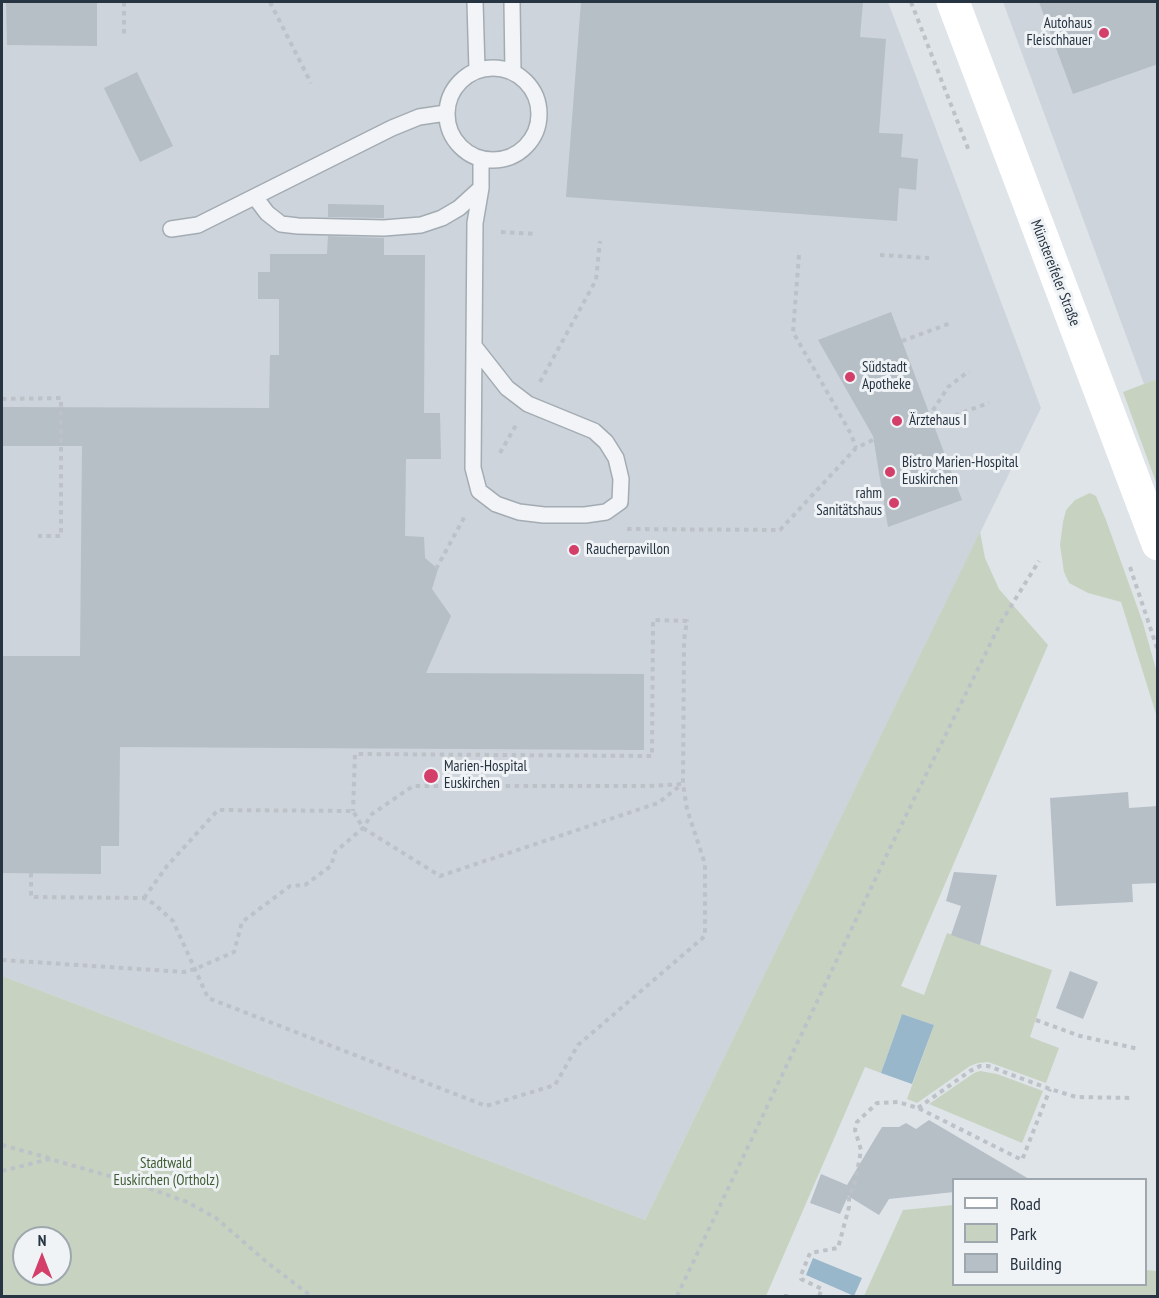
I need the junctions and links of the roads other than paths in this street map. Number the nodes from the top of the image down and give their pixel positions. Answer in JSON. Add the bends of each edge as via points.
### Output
{"nodes":[{"id":1,"x":476,"y":2,"type":"edge"},
{"id":2,"x":512,"y":2,"type":"edge"},
{"id":3,"x":953,"y":2,"type":"edge"},
{"id":4,"x":477,"y":70,"type":"junction"},
{"id":5,"x":513,"y":72,"type":"junction"},
{"id":6,"x":446,"y":113,"type":"junction"},
{"id":7,"x":481,"y":159,"type":"junction"},
{"id":8,"x":481,"y":188,"type":"junction"},
{"id":9,"x":255,"y":197,"type":"junction"},
{"id":10,"x":171,"y":229,"type":"dead end"},
{"id":11,"x":474,"y":346,"type":"junction"},
{"id":12,"x":1158,"y":544,"type":"edge"}],
"edges":[{"from":1,"to":4,"type":"lane"},
{"from":2,"to":5,"type":"lane"},
{"from":3,"to":12,"type":"street","name":"Münstereifeler Straße"},
{"from":4,"to":5,"type":"lane","via":[[495,67]]},
{"from":4,"to":6,"type":"lane","via":[[455,86]]},
{"from":5,"to":7,"type":"lane","via":[[527,82],[537,99],[537,127],[528,144],[512,156]]},
{"from":6,"to":7,"type":"lane","via":[[456,142]]},
{"from":6,"to":9,"type":"lane","via":[[419,117],[392,128]]},
{"from":7,"to":8,"type":"lane"},
{"from":8,"to":9,"type":"lane","via":[[442,218],[422,225],[384,228],[281,224]]},
{"from":8,"to":11,"type":"lane","via":[[475,232]]},
{"from":9,"to":10,"type":"lane","via":[[198,225]]},
{"from":11,"to":11,"type":"lane","via":[[473,468],[479,490],[496,504],[519,512],[606,512],[620,502],[621,479],[616,458],[606,442],[594,431],[528,404],[507,388]]}]}
